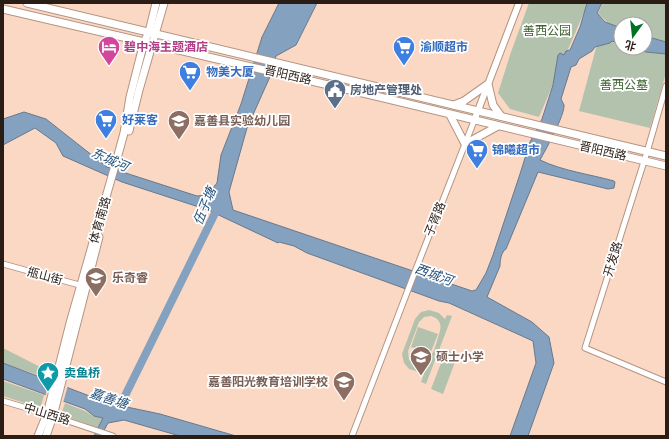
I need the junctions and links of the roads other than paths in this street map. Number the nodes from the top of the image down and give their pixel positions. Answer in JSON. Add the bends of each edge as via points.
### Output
{"nodes":[{"id":1,"x":27,"y":3,"type":"edge"},
{"id":2,"x":156,"y":3,"type":"edge"},
{"id":3,"x":164,"y":3,"type":"edge"},
{"id":4,"x":519,"y":3,"type":"edge"},
{"id":5,"x":3,"y":9,"type":"edge"},
{"id":6,"x":152,"y":33,"type":"junction"},
{"id":7,"x":148,"y":43,"type":"junction"},
{"id":8,"x":488,"y":84,"type":"junction"},
{"id":9,"x":666,"y":86,"type":"edge"},
{"id":10,"x":454,"y":105,"type":"junction"},
{"id":11,"x":478,"y":111,"type":"junction"},
{"id":12,"x":450,"y":114,"type":"junction"},
{"id":13,"x":501,"y":116,"type":"junction"},
{"id":14,"x":474,"y":121,"type":"junction"},
{"id":15,"x":498,"y":126,"type":"junction"},
{"id":16,"x":465,"y":144,"type":"junction"},
{"id":17,"x":647,"y":152,"type":"junction"},
{"id":18,"x":666,"y":156,"type":"edge"},
{"id":19,"x":644,"y":161,"type":"junction"},
{"id":20,"x":666,"y":166,"type":"edge"},
{"id":21,"x":3,"y":264,"type":"edge"},
{"id":22,"x":84,"y":286,"type":"junction"},
{"id":23,"x":666,"y":382,"type":"edge"},
{"id":24,"x":3,"y":401,"type":"edge"},
{"id":25,"x":50,"y":415,"type":"junction"},
{"id":26,"x":38,"y":436,"type":"edge"},
{"id":27,"x":46,"y":436,"type":"edge"},
{"id":28,"x":113,"y":436,"type":"edge"},
{"id":29,"x":352,"y":436,"type":"edge"}],
"edges":[{"from":1,"to":6,"type":"main road","name":"晋阳西路"},
{"from":2,"to":6,"type":"main road","name":"体育南路"},
{"from":3,"to":6,"type":"main road","name":"体育南路"},
{"from":4,"to":8,"type":"street","name":"子胥路"},
{"from":5,"to":7,"type":"main road","name":"晋阳西路"},
{"from":6,"to":7,"type":"main road","name":"体育南路"},
{"from":6,"to":10,"type":"main road","name":"晋阳西路"},
{"from":7,"to":12,"type":"main road","name":"晋阳西路"},
{"from":7,"to":22,"type":"main road","name":"体育南路","via":[[130,97],[120,155]]},
{"from":8,"to":10,"type":"main road","via":[[470,98]]},
{"from":8,"to":11,"type":"street","name":"子胥路"},
{"from":8,"to":13,"type":"main road","via":[[493,105]]},
{"from":9,"to":17,"type":"street","name":"开发路"},
{"from":10,"to":11,"type":"main road","name":"晋阳西路"},
{"from":11,"to":13,"type":"main road","name":"晋阳西路"},
{"from":11,"to":14,"type":"street","name":"子胥路"},
{"from":12,"to":14,"type":"main road","name":"晋阳西路"},
{"from":12,"to":16,"type":"main road"},
{"from":13,"to":17,"type":"main road","name":"晋阳西路"},
{"from":14,"to":15,"type":"main road","name":"晋阳西路"},
{"from":14,"to":16,"type":"street","name":"子胥路"},
{"from":15,"to":16,"type":"main road"},
{"from":15,"to":19,"type":"main road","name":"晋阳西路"},
{"from":16,"to":29,"type":"street","name":"子胥路"},
{"from":17,"to":18,"type":"main road","name":"晋阳西路"},
{"from":17,"to":19,"type":"street","name":"开发路"},
{"from":19,"to":20,"type":"main road","name":"晋阳西路"},
{"from":19,"to":23,"type":"street","name":"开发路","via":[[585,348]]},
{"from":21,"to":22,"type":"street","name":"甁山街"},
{"from":22,"to":25,"type":"main road","name":"体育南路"},
{"from":24,"to":25,"type":"street","name":"中山西路"},
{"from":25,"to":26,"type":"main road","name":"体育南路"},
{"from":25,"to":27,"type":"main road","name":"体育南路"},
{"from":25,"to":28,"type":"street","name":"中山西路"}]}
